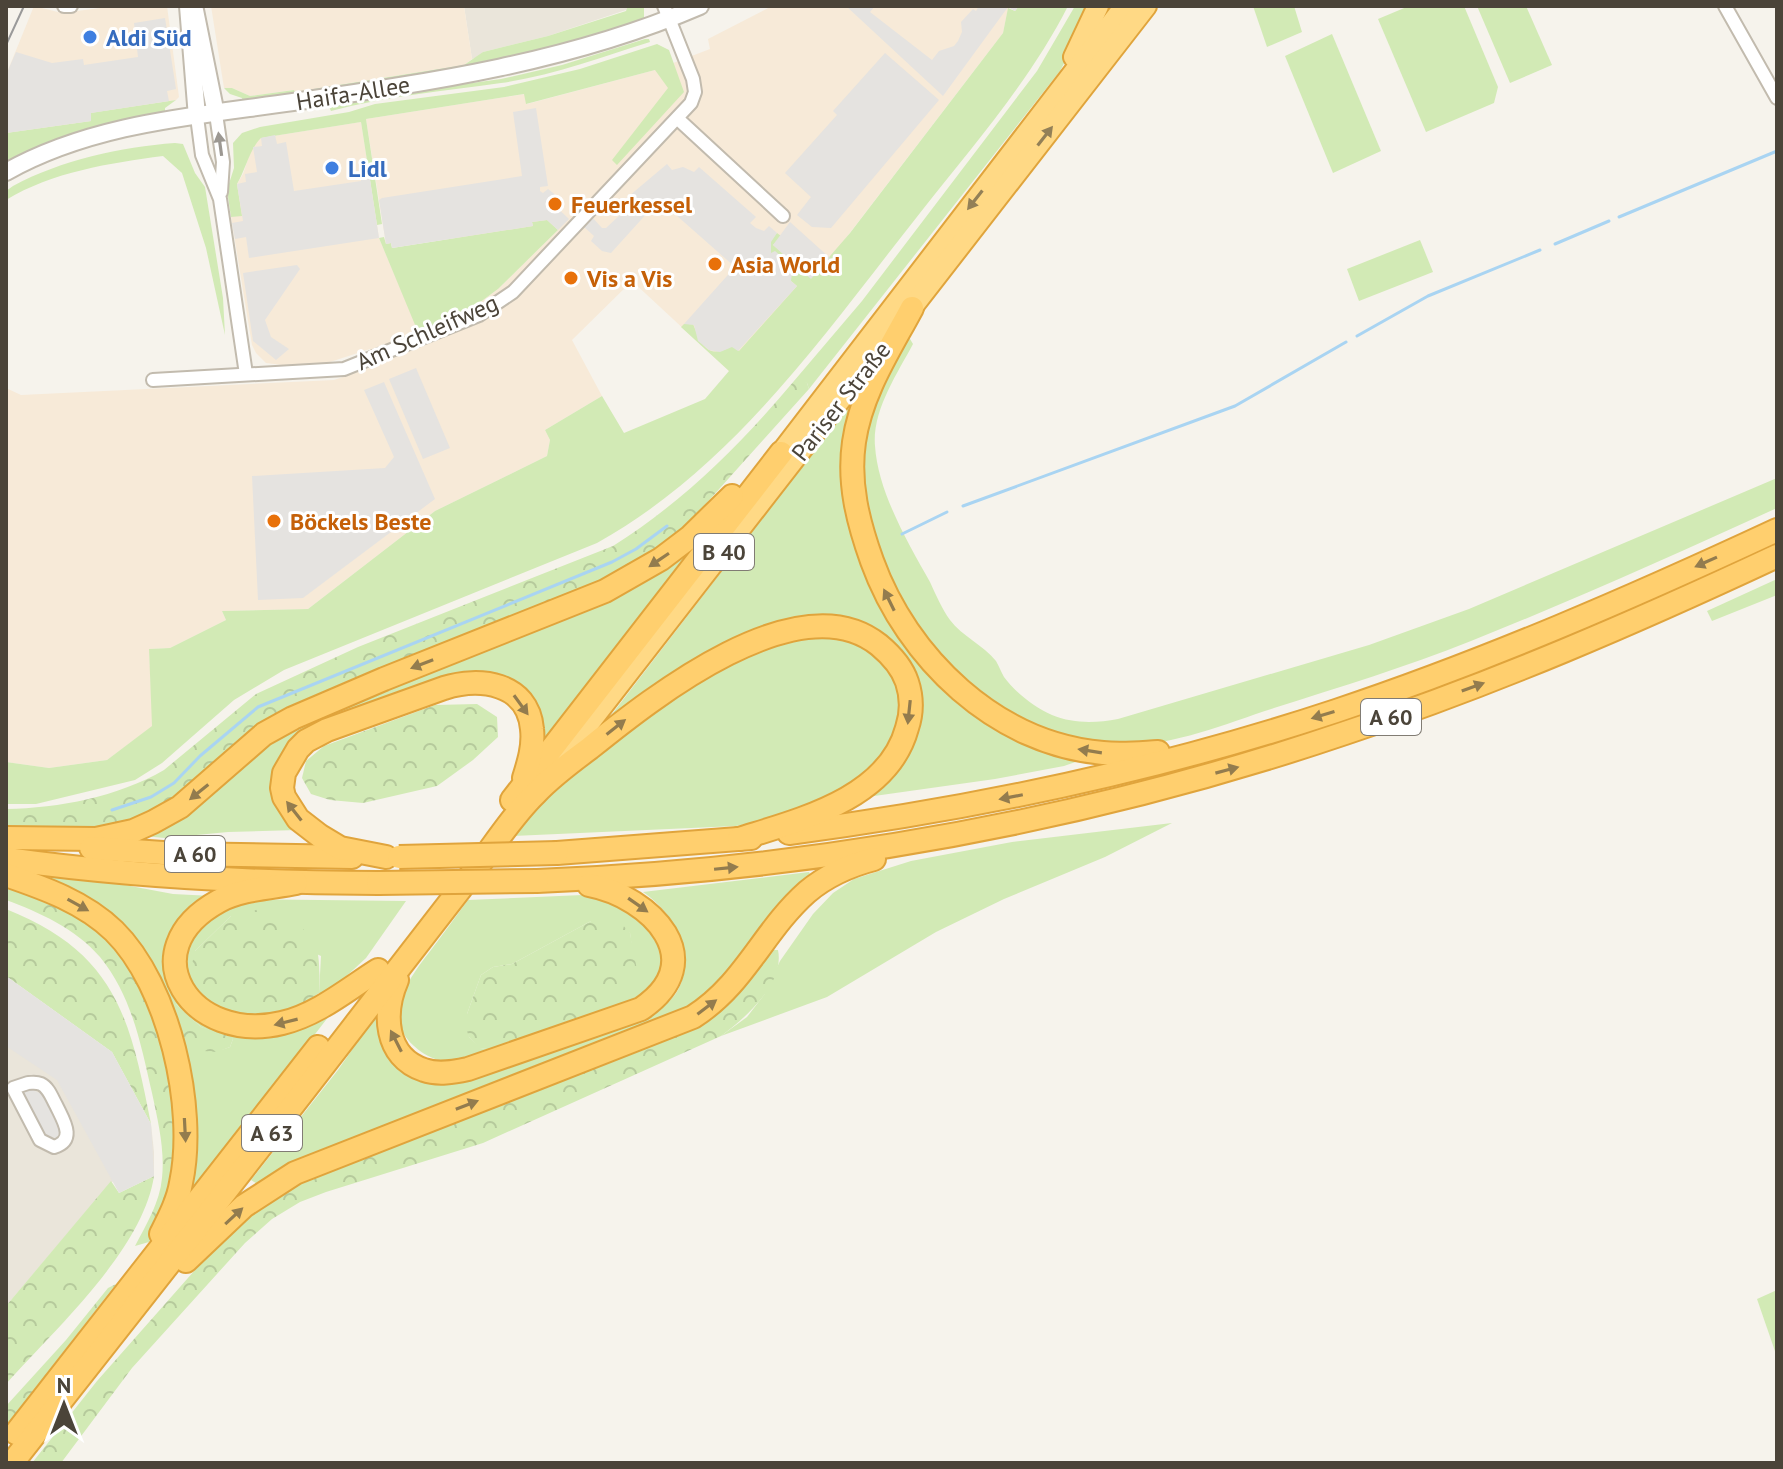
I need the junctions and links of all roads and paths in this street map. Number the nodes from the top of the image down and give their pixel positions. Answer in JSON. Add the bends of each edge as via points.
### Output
{"nodes":[{"id":1,"x":64,"y":6,"type":"edge"},
{"id":2,"x":71,"y":6,"type":"edge"},
{"id":3,"x":191,"y":6,"type":"edge"},
{"id":4,"x":700,"y":6,"type":"edge"},
{"id":5,"x":1098,"y":6,"type":"edge"},
{"id":6,"x":1125,"y":6,"type":"edge"},
{"id":7,"x":1146,"y":6,"type":"edge"},
{"id":8,"x":1725,"y":6,"type":"edge"},
{"id":9,"x":667,"y":12,"type":"edge"},
{"id":10,"x":1777,"y":98,"type":"edge"},
{"id":11,"x":216,"y":114,"type":"junction"},
{"id":12,"x":197,"y":117,"type":"junction"},
{"id":13,"x":678,"y":119,"type":"junction"},
{"id":14,"x":1023,"y":139,"type":"junction"},
{"id":15,"x":6,"y":172,"type":"edge"},
{"id":16,"x":220,"y":199,"type":"junction"},
{"id":17,"x":783,"y":216,"type":"dead end"},
{"id":18,"x":912,"y":308,"type":"junction"},
{"id":19,"x":246,"y":374,"type":"junction"},
{"id":20,"x":153,"y":380,"type":"dead end"},
{"id":21,"x":781,"y":453,"type":"junction"},
{"id":22,"x":1777,"y":530,"type":"edge"},
{"id":23,"x":1777,"y":556,"type":"edge"},
{"id":24,"x":1223,"y":744,"type":"junction"},
{"id":25,"x":527,"y":792,"type":"junction"},
{"id":26,"x":988,"y":828,"type":"junction"},
{"id":27,"x":6,"y":839,"type":"edge"},
{"id":28,"x":739,"y":839,"type":"junction"},
{"id":29,"x":392,"y":857,"type":"junction"},
{"id":30,"x":6,"y":859,"type":"edge"},
{"id":31,"x":6,"y":875,"type":"edge"},
{"id":32,"x":565,"y":880,"type":"junction"},
{"id":33,"x":296,"y":883,"type":"junction"},
{"id":34,"x":407,"y":957,"type":"junction"},
{"id":35,"x":378,"y":970,"type":"junction"},
{"id":36,"x":10,"y":1082,"type":"edge"},
{"id":37,"x":131,"y":1300,"type":"junction"},
{"id":38,"x":6,"y":1446,"type":"edge"},
{"id":39,"x":12,"y":1463,"type":"edge"}],
"edges":[{"from":1,"to":2,"type":"street"},
{"from":3,"to":11,"type":"street"},
{"from":3,"to":12,"type":"street"},
{"from":4,"to":9,"type":"street","name":"Haifa-Allee"},
{"from":5,"to":14,"type":"highway","via":[[1070,64]]},
{"from":6,"to":14,"type":"highway","name":"Pariser Straße"},
{"from":18,"to":7,"type":"highway","name":"Pariser Straße","number":"B 40","one_way":true},
{"from":8,"to":10,"type":"street"},
{"from":9,"to":11,"type":"street","name":"Haifa-Allee","via":[[587,46],[488,71]]},
{"from":9,"to":13,"type":"street","name":"Am Schleifweg","via":[[695,85],[691,103]]},
{"from":11,"to":12,"type":"street","name":"Haifa-Allee"},
{"from":16,"to":11,"type":"street","one_way":true,"via":[[223,162]]},
{"from":12,"to":15,"type":"street","name":"Haifa-Allee","via":[[86,138]]},
{"from":12,"to":16,"type":"street","via":[[202,155]]},
{"from":13,"to":17,"type":"street"},
{"from":13,"to":19,"type":"street","name":"Am Schleifweg","via":[[498,304],[344,369]]},
{"from":14,"to":21,"type":"highway","name":"Pariser Straße","one_way":true},
{"from":16,"to":19,"type":"street"},
{"from":24,"to":18,"type":"highway","one_way":true,"via":[[1133,754],[1051,742],[988,711],[914,641],[877,574],[855,508],[851,475],[859,413]]},
{"from":18,"to":25,"type":"highway","name":"Pariser Straße","number":"B 40"},
{"from":19,"to":20,"type":"street","name":"Am Schleifweg"},
{"from":21,"to":25,"type":"highway","number":"A 63"},
{"from":21,"to":27,"type":"highway","one_way":true,"via":[[690,537],[633,577],[293,718],[264,734],[180,807],[153,822],[96,839]]},
{"from":22,"to":24,"type":"highway","number":"A 60","one_way":true,"via":[[1507,648],[1333,712]]},
{"from":26,"to":23,"type":"highway","number":"A 60","one_way":true,"via":[[1152,790],[1345,733],[1485,683]]},
{"from":24,"to":28,"type":"highway","number":"A 60","one_way":true,"via":[[1036,792]]},
{"from":25,"to":28,"type":"highway","one_way":true,"via":[[662,692],[753,643],[813,627],[835,627],[869,638],[902,670],[911,696],[909,724],[898,751],[880,773],[847,797]]},
{"from":29,"to":25,"type":"highway","one_way":true,"via":[[340,848],[292,812],[282,788],[284,773],[306,741],[459,683],[486,682],[513,694],[532,725]]},
{"from":25,"to":34,"type":"highway","number":"A 63"},
{"from":25,"to":35,"type":"highway","number":"A 63"},
{"from":32,"to":26,"type":"highway","number":"A 60","one_way":true,"via":[[718,869]]},
{"from":37,"to":26,"type":"highway","one_way":true,"via":[[244,1206],[295,1173],[682,1023],[733,985],[788,911],[822,882],[870,860]]},
{"from":27,"to":29,"type":"highway","number":"A 60","via":[[177,854]]},
{"from":28,"to":29,"type":"highway","number":"A 60","bridge":true,"via":[[557,853]]},
{"from":30,"to":33,"type":"highway","number":"A 60"},
{"from":31,"to":37,"type":"highway","one_way":true,"via":[[60,895],[114,931],[152,986],[165,1022],[182,1093],[185,1156],[174,1207]]},
{"from":32,"to":33,"type":"highway","number":"A 60","bridge":true},
{"from":32,"to":34,"type":"highway","one_way":true,"via":[[617,892],[665,930],[671,944],[671,974],[659,995],[641,1009],[468,1069],[423,1070],[406,1059],[389,1027],[388,1003]]},
{"from":35,"to":33,"type":"highway","one_way":true,"via":[[313,1011],[280,1024],[229,1023],[191,1002],[176,969],[178,947],[190,924],[222,900]]},
{"from":34,"to":37,"type":"highway","number":"A 63"},
{"from":35,"to":37,"type":"highway","number":"A 63"},
{"from":36,"to":36,"type":"street","via":[[40,1140],[47,1146],[61,1144],[68,1127],[48,1090],[35,1083]]},
{"from":37,"to":38,"type":"highway","number":"A 63"},
{"from":37,"to":39,"type":"highway","number":"A 63"}]}
